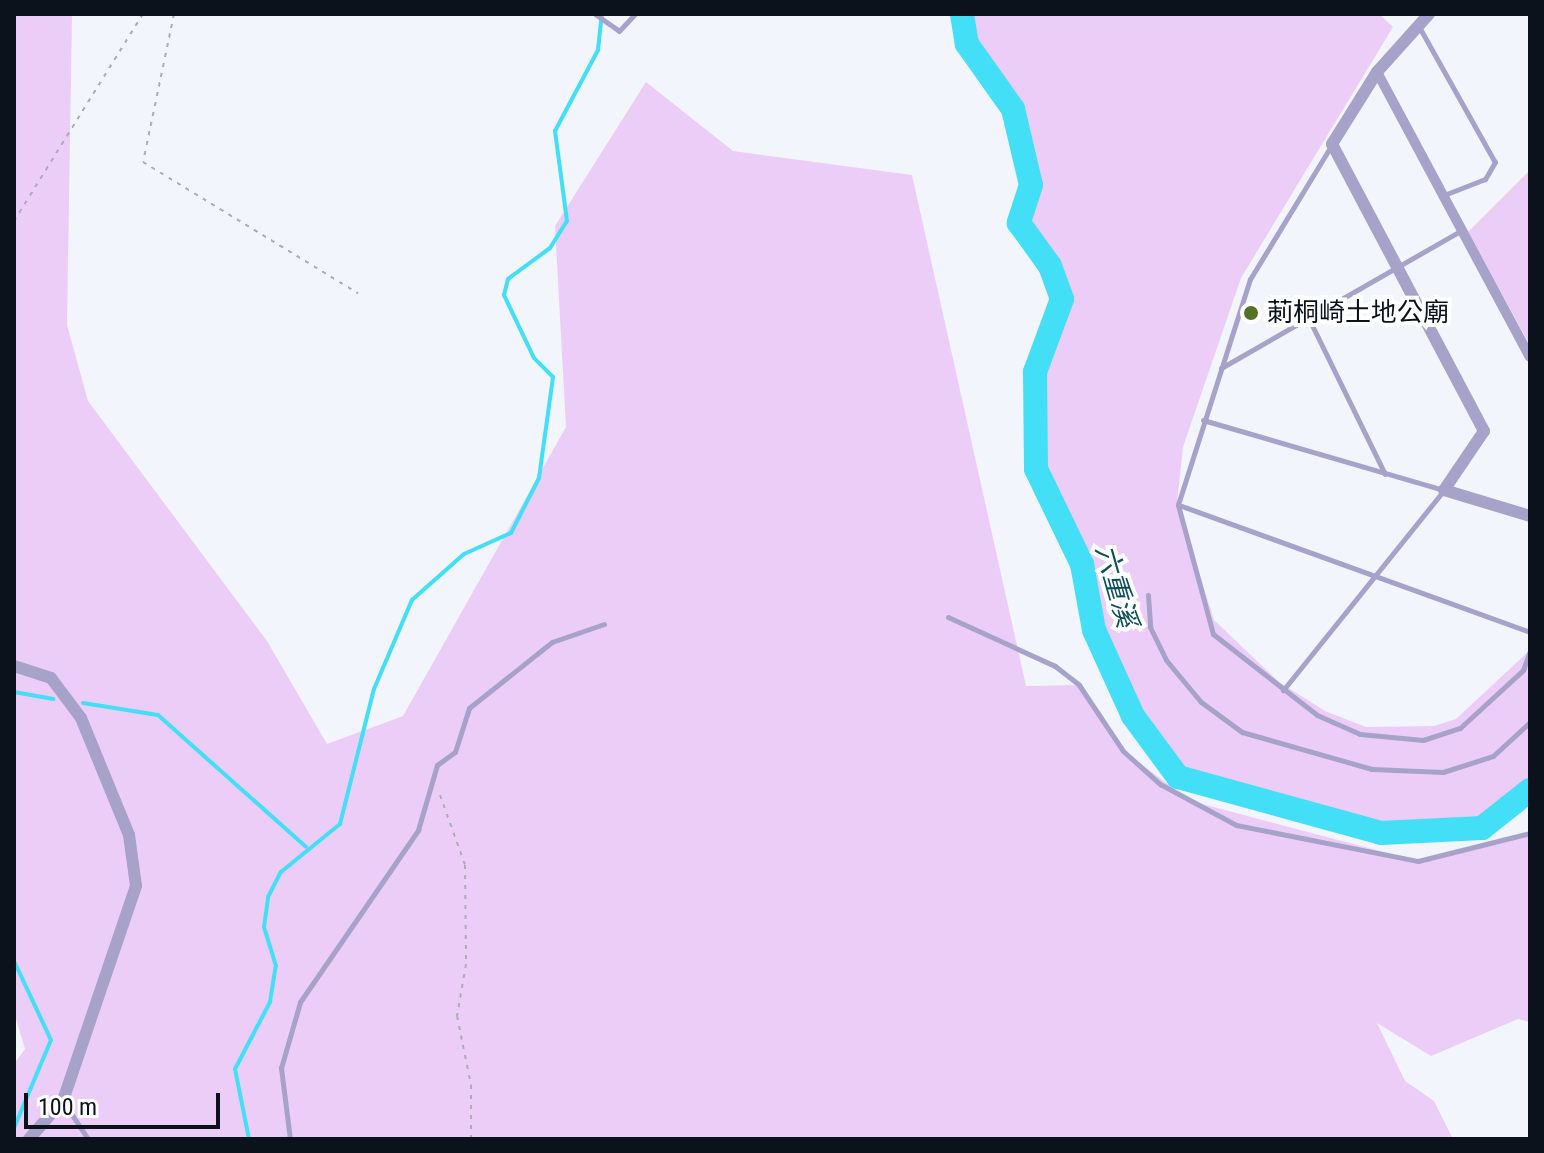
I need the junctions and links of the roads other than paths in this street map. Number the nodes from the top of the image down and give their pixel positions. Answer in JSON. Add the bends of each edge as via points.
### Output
{"nodes":[{"id":1,"x":595,"y":14,"type":"edge"},
{"id":2,"x":635,"y":14,"type":"edge"},
{"id":3,"x":1429,"y":14,"type":"edge"},
{"id":4,"x":1418,"y":24,"type":"junction"},
{"id":5,"x":1377,"y":72,"type":"junction"},
{"id":6,"x":1332,"y":144,"type":"junction"},
{"id":7,"x":1443,"y":196,"type":"junction"},
{"id":8,"x":1462,"y":230,"type":"junction"},
{"id":9,"x":1395,"y":268,"type":"junction"},
{"id":10,"x":1307,"y":315,"type":"junction"},
{"id":11,"x":1530,"y":357,"type":"edge"},
{"id":12,"x":1220,"y":369,"type":"junction"},
{"id":13,"x":1203,"y":420,"type":"junction"},
{"id":14,"x":1386,"y":475,"type":"junction"},
{"id":15,"x":1444,"y":490,"type":"junction"},
{"id":16,"x":1178,"y":505,"type":"junction"},
{"id":17,"x":1530,"y":516,"type":"edge"},
{"id":18,"x":1375,"y":577,"type":"junction"},
{"id":19,"x":1148,"y":595,"type":"dead end"},
{"id":20,"x":948,"y":617,"type":"dead end"},
{"id":21,"x":604,"y":624,"type":"dead end"},
{"id":22,"x":1530,"y":632,"type":"edge"},
{"id":23,"x":1530,"y":651,"type":"edge"},
{"id":24,"x":14,"y":666,"type":"edge"},
{"id":25,"x":1283,"y":690,"type":"junction"},
{"id":26,"x":1530,"y":722,"type":"edge"},
{"id":27,"x":1530,"y":833,"type":"edge"},
{"id":28,"x":63,"y":1100,"type":"junction"},
{"id":29,"x":29,"y":1139,"type":"edge"},
{"id":30,"x":88,"y":1139,"type":"edge"},
{"id":31,"x":290,"y":1139,"type":"edge"}],
"edges":[{"from":1,"to":2,"type":"lane","via":[[619,31]]},
{"from":3,"to":4,"type":"street"},
{"from":4,"to":5,"type":"street"},
{"from":4,"to":7,"type":"lane","via":[[1495,162],[1485,179]]},
{"from":5,"to":6,"type":"street"},
{"from":5,"to":7,"type":"street"},
{"from":6,"to":9,"type":"street"},
{"from":6,"to":12,"type":"lane","via":[[1261,256]]},
{"from":7,"to":8,"type":"street"},
{"from":8,"to":9,"type":"lane"},
{"from":8,"to":11,"type":"street"},
{"from":9,"to":10,"type":"lane"},
{"from":9,"to":15,"type":"street","via":[[1484,431]]},
{"from":10,"to":12,"type":"lane"},
{"from":10,"to":14,"type":"lane"},
{"from":12,"to":13,"type":"lane"},
{"from":13,"to":14,"type":"lane"},
{"from":13,"to":16,"type":"lane"},
{"from":14,"to":15,"type":"lane"},
{"from":15,"to":17,"type":"street"},
{"from":15,"to":18,"type":"lane"},
{"from":16,"to":18,"type":"lane"},
{"from":16,"to":25,"type":"lane","via":[[1213,634]]},
{"from":18,"to":22,"type":"lane"},
{"from":18,"to":25,"type":"lane"},
{"from":19,"to":26,"type":"lane","via":[[1150,627],[1166,660],[1201,702],[1242,732],[1372,769],[1443,772],[1493,756]]},
{"from":20,"to":27,"type":"lane","via":[[1055,666],[1079,685],[1123,751],[1160,784],[1236,825],[1418,861]]},
{"from":21,"to":31,"type":"lane","via":[[552,642],[469,708],[455,752],[437,765],[436,787],[384,885],[300,1002],[281,1068]]},
{"from":23,"to":25,"type":"lane","via":[[1523,670],[1460,728],[1423,740],[1360,734]]},
{"from":24,"to":28,"type":"street","via":[[51,678],[81,718],[135,860],[124,926]]},
{"from":28,"to":29,"type":"street"},
{"from":28,"to":30,"type":"lane"}]}
